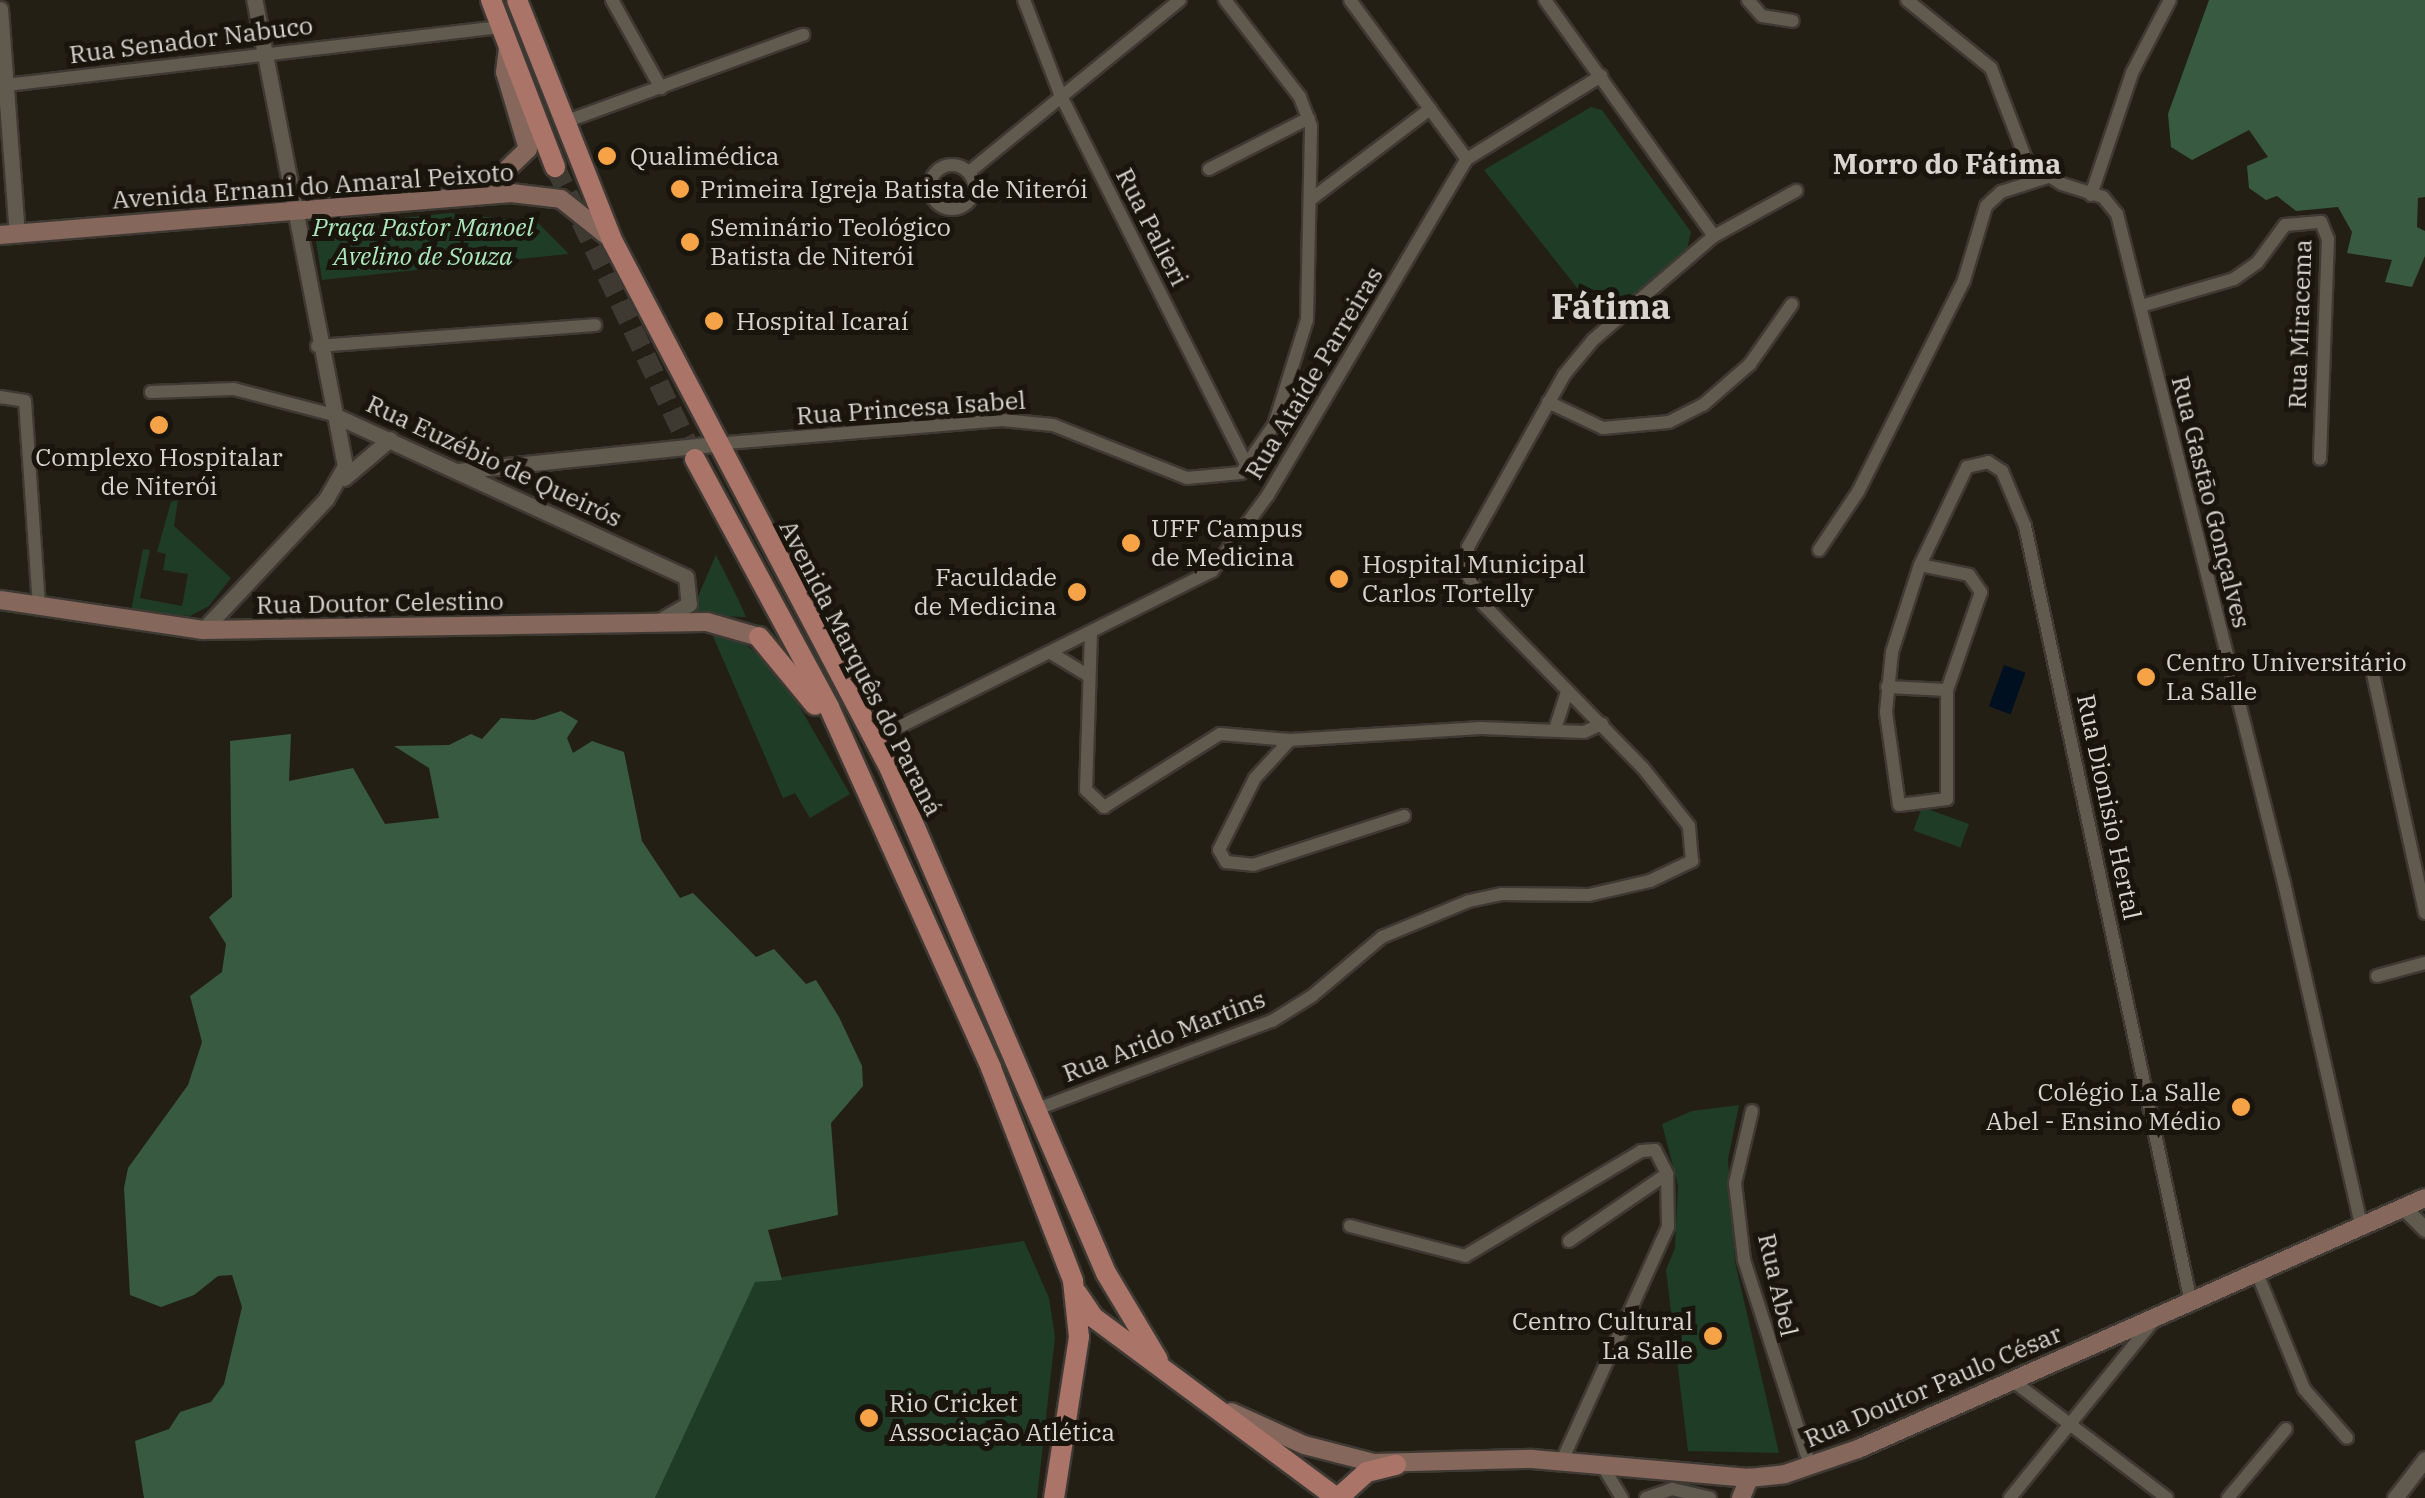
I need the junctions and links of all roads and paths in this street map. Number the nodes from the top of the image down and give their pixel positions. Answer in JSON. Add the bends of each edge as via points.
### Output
{"nodes":[{"id":1,"x":254,"y":0,"type":"edge"},
{"id":2,"x":491,"y":0,"type":"edge"},
{"id":3,"x":516,"y":0,"type":"edge"},
{"id":4,"x":612,"y":0,"type":"edge"},
{"id":5,"x":1180,"y":0,"type":"edge"},
{"id":6,"x":1225,"y":0,"type":"edge"},
{"id":7,"x":1350,"y":0,"type":"edge"},
{"id":8,"x":1545,"y":0,"type":"edge"},
{"id":9,"x":1748,"y":0,"type":"edge"},
{"id":10,"x":1907,"y":0,"type":"edge"},
{"id":11,"x":2170,"y":0,"type":"edge"},
{"id":12,"x":1026,"y":1,"type":"edge"},
{"id":13,"x":0,"y":9,"type":"edge"},
{"id":14,"x":1793,"y":21,"type":"dead end"},
{"id":15,"x":803,"y":35,"type":"dead end"},
{"id":16,"x":504,"y":36,"type":"junction"},
{"id":17,"x":265,"y":54,"type":"junction"},
{"id":18,"x":1601,"y":76,"type":"junction"},
{"id":19,"x":6,"y":84,"type":"junction"},
{"id":20,"x":661,"y":88,"type":"junction"},
{"id":21,"x":1060,"y":94,"type":"junction"},
{"id":22,"x":1430,"y":109,"type":"junction"},
{"id":23,"x":1309,"y":118,"type":"junction"},
{"id":24,"x":562,"y":123,"type":"junction"},
{"id":25,"x":1466,"y":159,"type":"junction"},
{"id":26,"x":556,"y":168,"type":"tunnel mouth"},
{"id":27,"x":1209,"y":169,"type":"dead end"},
{"id":28,"x":968,"y":172,"type":"dead end"},
{"id":29,"x":2048,"y":177,"type":"junction"},
{"id":30,"x":1796,"y":190,"type":"dead end"},
{"id":31,"x":2090,"y":196,"type":"junction"},
{"id":32,"x":446,"y":197,"type":"junction"},
{"id":33,"x":1310,"y":200,"type":"junction"},
{"id":34,"x":293,"y":214,"type":"junction"},
{"id":35,"x":9,"y":234,"type":"edge"},
{"id":36,"x":1714,"y":236,"type":"junction"},
{"id":37,"x":613,"y":242,"type":"junction"},
{"id":38,"x":1792,"y":304,"type":"dead end"},
{"id":39,"x":2140,"y":306,"type":"junction"},
{"id":40,"x":594,"y":325,"type":"dead end"},
{"id":41,"x":317,"y":346,"type":"junction"},
{"id":42,"x":151,"y":392,"type":"dead end"},
{"id":43,"x":0,"y":397,"type":"edge"},
{"id":44,"x":1548,"y":402,"type":"junction"},
{"id":45,"x":334,"y":415,"type":"junction"},
{"id":46,"x":390,"y":439,"type":"junction"},
{"id":47,"x":714,"y":444,"type":"junction"},
{"id":48,"x":695,"y":459,"type":"tunnel mouth"},
{"id":49,"x":2320,"y":459,"type":"dead end"},
{"id":50,"x":508,"y":466,"type":"junction"},
{"id":51,"x":1247,"y":466,"type":"junction"},
{"id":52,"x":454,"y":471,"type":"junction"},
{"id":53,"x":342,"y":480,"type":"junction"},
{"id":54,"x":503,"y":494,"type":"junction"},
{"id":55,"x":1819,"y":550,"type":"dead end"},
{"id":56,"x":1920,"y":565,"type":"junction"},
{"id":57,"x":0,"y":600,"type":"edge"},
{"id":58,"x":39,"y":608,"type":"junction"},
{"id":59,"x":656,"y":623,"type":"junction"},
{"id":60,"x":204,"y":630,"type":"junction"},
{"id":61,"x":1091,"y":632,"type":"junction"},
{"id":62,"x":759,"y":637,"type":"joint"},
{"id":63,"x":1051,"y":653,"type":"junction"},
{"id":64,"x":2370,"y":660,"type":"dead end"},
{"id":65,"x":1089,"y":676,"type":"junction"},
{"id":66,"x":1887,"y":687,"type":"junction"},
{"id":67,"x":1947,"y":690,"type":"junction"},
{"id":68,"x":1568,"y":692,"type":"junction"},
{"id":69,"x":1602,"y":724,"type":"junction"},
{"id":70,"x":1555,"y":729,"type":"junction"},
{"id":71,"x":875,"y":740,"type":"junction"},
{"id":72,"x":1290,"y":740,"type":"junction"},
{"id":73,"x":866,"y":788,"type":"junction"},
{"id":74,"x":1404,"y":816,"type":"dead end"},
{"id":75,"x":2425,"y":913,"type":"edge"},
{"id":76,"x":2425,"y":963,"type":"edge"},
{"id":77,"x":2377,"y":976,"type":"dead end"},
{"id":78,"x":1040,"y":1108,"type":"junction"},
{"id":79,"x":1752,"y":1111,"type":"dead end"},
{"id":80,"x":1666,"y":1174,"type":"junction"},
{"id":81,"x":2425,"y":1198,"type":"edge"},
{"id":82,"x":2404,"y":1208,"type":"junction"},
{"id":83,"x":1350,"y":1226,"type":"dead end"},
{"id":84,"x":2360,"y":1226,"type":"junction"},
{"id":85,"x":2425,"y":1229,"type":"edge"},
{"id":86,"x":1569,"y":1241,"type":"dead end"},
{"id":87,"x":2258,"y":1274,"type":"junction"},
{"id":88,"x":1076,"y":1292,"type":"junction"},
{"id":89,"x":2190,"y":1302,"type":"junction"},
{"id":90,"x":2155,"y":1318,"type":"junction"},
{"id":91,"x":1158,"y":1360,"type":"junction"},
{"id":92,"x":2013,"y":1381,"type":"junction"},
{"id":93,"x":1226,"y":1410,"type":"junction"},
{"id":94,"x":2070,"y":1425,"type":"junction"},
{"id":95,"x":2286,"y":1429,"type":"dead end"},
{"id":96,"x":2346,"y":1438,"type":"dead end"},
{"id":97,"x":2425,"y":1459,"type":"edge"},
{"id":98,"x":1562,"y":1461,"type":"junction"},
{"id":99,"x":1602,"y":1464,"type":"junction"},
{"id":100,"x":1396,"y":1466,"type":"junction"},
{"id":101,"x":1810,"y":1466,"type":"junction"},
{"id":102,"x":1749,"y":1478,"type":"junction"},
{"id":103,"x":1054,"y":1498,"type":"edge"},
{"id":104,"x":1338,"y":1498,"type":"edge"},
{"id":105,"x":1622,"y":1498,"type":"edge"},
{"id":106,"x":1646,"y":1498,"type":"edge"},
{"id":107,"x":1710,"y":1498,"type":"edge"},
{"id":108,"x":1741,"y":1498,"type":"edge"},
{"id":109,"x":2010,"y":1498,"type":"edge"},
{"id":110,"x":2167,"y":1498,"type":"edge"},
{"id":111,"x":2228,"y":1498,"type":"edge"},
{"id":112,"x":2394,"y":1498,"type":"edge"}],
"edges":[{"from":1,"to":17,"type":"street"},
{"from":2,"to":16,"type":"main road"},
{"from":3,"to":24,"type":"main road","name":"Avenida Marquês do Paraná"},
{"from":4,"to":20,"type":"street"},
{"from":5,"to":21,"type":"street"},
{"from":6,"to":23,"type":"street"},
{"from":7,"to":22,"type":"street"},
{"from":8,"to":18,"type":"street"},
{"from":9,"to":14,"type":"street","via":[[1762,16]]},
{"from":10,"to":29,"type":"street","name":"Rua Gastão Gonçalves","via":[[1991,68],[2024,156]]},
{"from":11,"to":31,"type":"street","via":[[2132,73]]},
{"from":12,"to":21,"type":"street","name":"Rua Palieri"},
{"from":13,"to":19,"type":"street"},
{"from":15,"to":20,"type":"street"},
{"from":16,"to":17,"type":"street","name":"Rua Senador Nabuco"},
{"from":16,"to":26,"type":"main road"},
{"from":16,"to":32,"type":"main road","via":[[505,72],[528,149],[502,174]]},
{"from":17,"to":19,"type":"street","name":"Rua Senador Nabuco"},
{"from":17,"to":34,"type":"street"},
{"from":18,"to":25,"type":"street","name":"Rua Ataíde Parreiras"},
{"from":18,"to":36,"type":"street"},
{"from":19,"to":35,"type":"street"},
{"from":20,"to":24,"type":"street"},
{"from":21,"to":28,"type":"street"},
{"from":21,"to":51,"type":"street","name":"Rua Palieri"},
{"from":22,"to":25,"type":"street"},
{"from":22,"to":33,"type":"street"},
{"from":23,"to":27,"type":"street"},
{"from":23,"to":33,"type":"street"},
{"from":24,"to":37,"type":"main road","name":"Avenida Marquês do Paraná"},
{"from":25,"to":61,"type":"street","name":"Rua Ataíde Parreiras","via":[[1229,555],[1186,586]]},
{"from":29,"to":31,"type":"street","name":"Rua Gastão Gonçalves"},
{"from":29,"to":55,"type":"street","via":[[2001,192],[1986,206],[1964,280],[1858,492]]},
{"from":30,"to":36,"type":"street"},
{"from":31,"to":39,"type":"street","name":"Rua Gastão Gonçalves","via":[[2103,198],[2117,214]]},
{"from":32,"to":34,"type":"main road","name":"Avenida Ernani do Amaral Peixoto"},
{"from":32,"to":37,"type":"main road","name":"Avenida Ernani do Amaral Peixoto","via":[[561,199]]},
{"from":33,"to":51,"type":"street","via":[[1310,294],[1298,362],[1274,426]]},
{"from":34,"to":35,"type":"main road","name":"Avenida Ernani do Amaral Peixoto"},
{"from":34,"to":41,"type":"street"},
{"from":36,"to":44,"type":"street","via":[[1610,323]]},
{"from":37,"to":47,"type":"main road","name":"Avenida Marquês do Paraná"},
{"from":38,"to":44,"type":"street","via":[[1750,364],[1703,406],[1669,422],[1602,428]]},
{"from":39,"to":49,"type":"street","name":"Rua Miracema","via":[[2234,279],[2257,263],[2285,225],[2321,222],[2328,239]]},
{"from":39,"to":84,"type":"street","name":"Rua Gastão Gonçalves","via":[[2284,883]]},
{"from":40,"to":41,"type":"street"},
{"from":41,"to":45,"type":"street"},
{"from":42,"to":45,"type":"street","name":"Rua Euzébio de Queirós","via":[[234,388]]},
{"from":43,"to":58,"type":"street","via":[[25,401]]},
{"from":44,"to":68,"type":"street","via":[[1480,517],[1466,560],[1484,605]]},
{"from":45,"to":46,"type":"street","name":"Rua Euzébio de Queirós"},
{"from":45,"to":53,"type":"street","via":[[345,454]]},
{"from":46,"to":52,"type":"street","name":"Rua Euzébio de Queirós"},
{"from":46,"to":53,"type":"street"},
{"from":47,"to":50,"type":"street"},
{"from":47,"to":51,"type":"street","name":"Rua Princesa Isabel","via":[[1002,420],[1053,425],[1187,478],[1228,479]]},
{"from":47,"to":71,"type":"main road","name":"Avenida Marquês do Paraná"},
{"from":48,"to":73,"type":"main road","name":"Avenida Marquês do Paraná"},
{"from":50,"to":52,"type":"street"},
{"from":50,"to":54,"type":"street","via":[[501,476]]},
{"from":52,"to":54,"type":"street","name":"Rua Euzébio de Queirós"},
{"from":53,"to":60,"type":"street"},
{"from":54,"to":59,"type":"street","name":"Rua Euzébio de Queirós","via":[[686,578],[689,604]]},
{"from":56,"to":66,"type":"street","name":"Rua Dionisio Hertal"},
{"from":56,"to":67,"type":"street","name":"Rua Dionisio Hertal","via":[[1980,584]]},
{"from":56,"to":89,"type":"street","name":"Rua Dionisio Hertal","via":[[1967,467],[1988,462],[2002,470],[2018,495],[2028,538]]},
{"from":57,"to":58,"type":"main road","name":"Rua Doutor Celestino"},
{"from":58,"to":60,"type":"main road","name":"Rua Doutor Celestino"},
{"from":59,"to":60,"type":"main road","name":"Rua Doutor Celestino"},
{"from":59,"to":62,"type":"main road","name":"Rua Doutor Celestino","via":[[733,625]]},
{"from":61,"to":63,"type":"street","name":"Rua Ataíde Parreiras"},
{"from":61,"to":65,"type":"street"},
{"from":62,"to":73,"type":"main road","via":[[788,664]]},
{"from":63,"to":65,"type":"street"},
{"from":63,"to":71,"type":"street","name":"Rua Ataíde Parreiras"},
{"from":64,"to":75,"type":"street"},
{"from":65,"to":72,"type":"street","via":[[1086,790],[1104,807],[1220,734]]},
{"from":66,"to":67,"type":"street"},
{"from":66,"to":67,"type":"street","name":"Rua Dionisio Hertal","via":[[1898,805],[1947,799]]},
{"from":68,"to":69,"type":"street"},
{"from":68,"to":70,"type":"street"},
{"from":69,"to":70,"type":"street","via":[[1584,732]]},
{"from":69,"to":78,"type":"street","name":"Rua Arido Martins","via":[[1689,826],[1692,861],[1650,881],[1589,896],[1468,900],[1382,937],[1272,1021]]},
{"from":70,"to":72,"type":"street"},
{"from":71,"to":78,"type":"main road","name":"Avenida Marquês do Paraná"},
{"from":72,"to":74,"type":"street","via":[[1254,778],[1219,850],[1226,862],[1253,865]]},
{"from":73,"to":88,"type":"main road","name":"Avenida Marquês do Paraná","via":[[990,1068]]},
{"from":76,"to":77,"type":"street"},
{"from":78,"to":91,"type":"main road","name":"Avenida Marquês do Paraná","via":[[1106,1273]]},
{"from":79,"to":101,"type":"street","name":"Rua Abel","via":[[1735,1182],[1744,1260]]},
{"from":80,"to":83,"type":"street","via":[[1655,1150],[1641,1151],[1464,1256]]},
{"from":80,"to":86,"type":"street"},
{"from":80,"to":98,"type":"street","via":[[1668,1228]]},
{"from":81,"to":82,"type":"main road","name":"Rua Doutor Paulo César"},
{"from":82,"to":84,"type":"main road","name":"Rua Doutor Paulo César"},
{"from":82,"to":85,"type":"street"},
{"from":84,"to":87,"type":"main road","name":"Rua Doutor Paulo César"},
{"from":87,"to":89,"type":"main road","name":"Rua Doutor Paulo César"},
{"from":87,"to":96,"type":"street","via":[[2304,1389]]},
{"from":88,"to":91,"type":"main road","name":"Rua Doutor Paulo César","via":[[1093,1317]]},
{"from":88,"to":103,"type":"main road","name":"Avenida Marquês do Paraná","via":[[1078,1337]]},
{"from":89,"to":90,"type":"main road","name":"Rua Doutor Paulo César"},
{"from":90,"to":92,"type":"main road","name":"Rua Doutor Paulo César"},
{"from":90,"to":94,"type":"street"},
{"from":91,"to":93,"type":"main road","name":"Rua Doutor Paulo César"},
{"from":92,"to":94,"type":"street"},
{"from":92,"to":101,"type":"main road","name":"Rua Doutor Paulo César"},
{"from":93,"to":100,"type":"main road","name":"Rua Doutor Paulo César","via":[[1304,1445]]},
{"from":93,"to":104,"type":"main road"},
{"from":94,"to":109,"type":"street"},
{"from":94,"to":110,"type":"street"},
{"from":95,"to":111,"type":"street"},
{"from":97,"to":112,"type":"street"},
{"from":98,"to":99,"type":"main road","name":"Rua Doutor Paulo César"},
{"from":98,"to":100,"type":"main road","name":"Rua Doutor Paulo César"},
{"from":99,"to":102,"type":"main road","name":"Rua Doutor Paulo César"},
{"from":99,"to":105,"type":"street"},
{"from":100,"to":104,"type":"main road","via":[[1368,1472]]},
{"from":101,"to":102,"type":"main road","name":"Rua Doutor Paulo César"},
{"from":102,"to":108,"type":"main road"},
{"from":106,"to":107,"type":"street","via":[[1672,1489]]}]}
